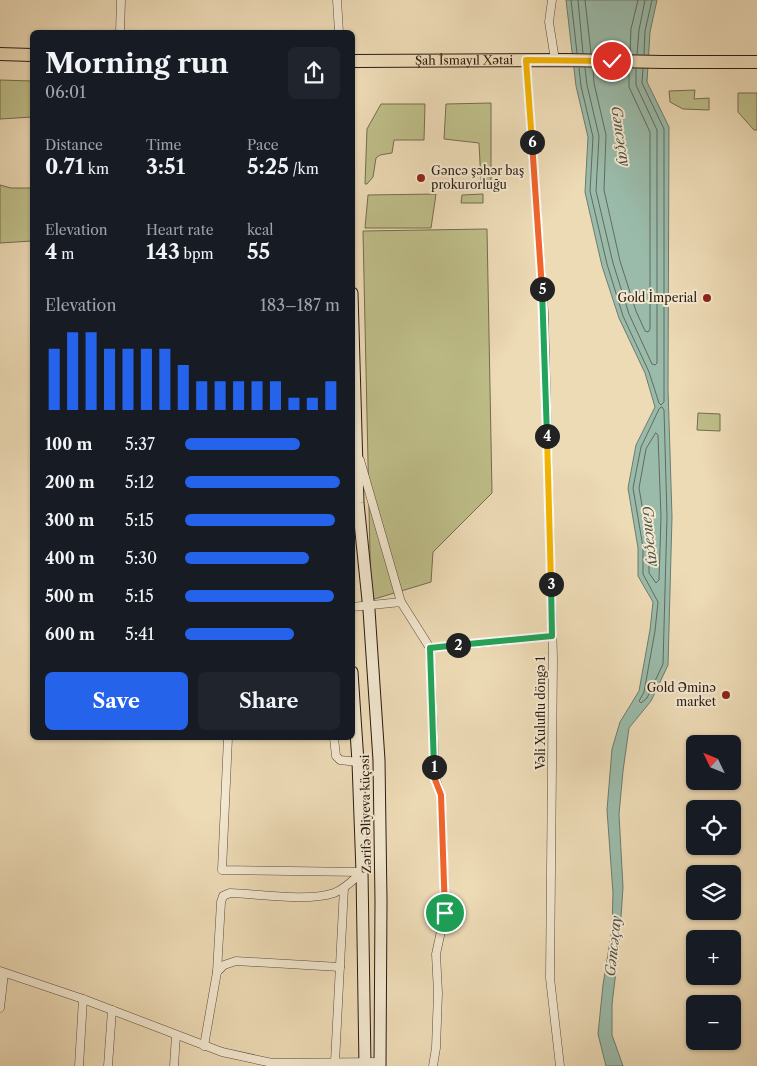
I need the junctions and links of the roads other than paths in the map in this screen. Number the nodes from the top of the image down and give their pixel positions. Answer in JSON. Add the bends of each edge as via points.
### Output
{"nodes":[{"id":1,"x":122,"y":0,"type":"edge"},
{"id":2,"x":337,"y":0,"type":"edge"},
{"id":3,"x":552,"y":0,"type":"edge"},
{"id":4,"x":120,"y":30,"type":"edge"},
{"id":5,"x":339,"y":30,"type":"edge"},
{"id":6,"x":0,"y":54,"type":"edge"},
{"id":7,"x":30,"y":55,"type":"edge"},
{"id":8,"x":526,"y":60,"type":"junction"},
{"id":9,"x":560,"y":60,"type":"junction"},
{"id":10,"x":355,"y":61,"type":"edge"},
{"id":11,"x":757,"y":62,"type":"edge"},
{"id":12,"x":355,"y":387,"type":"edge"},
{"id":13,"x":357,"y":449,"type":"junction"},
{"id":14,"x":401,"y":602,"type":"junction"},
{"id":15,"x":369,"y":605,"type":"junction"},
{"id":16,"x":355,"y":607,"type":"edge"},
{"id":17,"x":552,"y":636,"type":"junction"},
{"id":18,"x":430,"y":648,"type":"junction"},
{"id":19,"x":355,"y":717,"type":"edge"},
{"id":20,"x":228,"y":740,"type":"edge"},
{"id":21,"x":334,"y":740,"type":"edge"},
{"id":22,"x":358,"y":762,"type":"junction"},
{"id":23,"x":362,"y":872,"type":"junction"},
{"id":24,"x":344,"y":888,"type":"junction"},
{"id":25,"x":340,"y":967,"type":"junction"},
{"id":26,"x":2,"y":972,"type":"edge"},
{"id":27,"x":217,"y":972,"type":"junction"},
{"id":28,"x":84,"y":999,"type":"junction"},
{"id":29,"x":0,"y":1008,"type":"edge"},
{"id":30,"x":112,"y":1010,"type":"junction"},
{"id":31,"x":176,"y":1035,"type":"junction"},
{"id":32,"x":204,"y":1046,"type":"junction"},
{"id":33,"x":246,"y":1062,"type":"edge"},
{"id":34,"x":335,"y":1062,"type":"junction"},
{"id":35,"x":318,"y":1064,"type":"edge"},
{"id":36,"x":365,"y":1064,"type":"edge"},
{"id":37,"x":380,"y":1064,"type":"edge"},
{"id":38,"x":78,"y":1066,"type":"edge"},
{"id":39,"x":108,"y":1066,"type":"edge"},
{"id":40,"x":174,"y":1066,"type":"edge"},
{"id":41,"x":433,"y":1066,"type":"edge"},
{"id":42,"x":560,"y":1066,"type":"edge"}],
"edges":[{"from":1,"to":4,"type":"street"},
{"from":2,"to":5,"type":"street"},
{"from":3,"to":9,"type":"street","via":[[549,22]]},
{"from":6,"to":7,"type":"main road"},
{"from":8,"to":9,"type":"main road","name":"Şah İsmayıl Xətai"},
{"from":8,"to":10,"type":"main road","name":"Şah İsmayıl Xətai"},
{"from":8,"to":17,"type":"street","name":"Vəli Xuluflu döngə 1","via":[[544,313]]},
{"from":9,"to":11,"type":"main road","name":"Şah İsmayıl Xətai"},
{"from":12,"to":13,"type":"street","name":"Zərifə Əliyeva küçəsi"},
{"from":13,"to":14,"type":"street"},
{"from":13,"to":15,"type":"street","name":"Zərifə Əliyeva küçəsi","via":[[358,502]]},
{"from":14,"to":15,"type":"street"},
{"from":14,"to":18,"type":"street"},
{"from":15,"to":16,"type":"street"},
{"from":15,"to":37,"type":"street","name":"Zərifə Əliyeva küçəsi","via":[[379,760]]},
{"from":17,"to":18,"type":"street"},
{"from":17,"to":42,"type":"street","name":"Vəli Xuluflu döngə 1","via":[[550,978]]},
{"from":18,"to":41,"type":"street","via":[[434,777],[441,795],[445,913],[436,954],[438,993]]},
{"from":19,"to":22,"type":"street","name":"Zərifə Əliyeva küçəsi"},
{"from":20,"to":23,"type":"street","via":[[222,870]]},
{"from":21,"to":22,"type":"street","via":[[336,756],[340,760]]},
{"from":22,"to":23,"type":"street","name":"Zərifə Əliyeva küçəsi"},
{"from":23,"to":24,"type":"street"},
{"from":23,"to":36,"type":"street","name":"Zərifə Əliyeva küçəsi"},
{"from":24,"to":25,"type":"street"},
{"from":24,"to":27,"type":"street","via":[[315,897],[230,893],[223,896]]},
{"from":25,"to":27,"type":"street","via":[[236,961],[224,965]]},
{"from":25,"to":34,"type":"street"},
{"from":26,"to":28,"type":"street"},
{"from":26,"to":29,"type":"street"},
{"from":27,"to":32,"type":"street"},
{"from":28,"to":30,"type":"street"},
{"from":28,"to":38,"type":"street"},
{"from":30,"to":31,"type":"street"},
{"from":30,"to":39,"type":"street"},
{"from":31,"to":32,"type":"street"},
{"from":31,"to":40,"type":"street"},
{"from":32,"to":33,"type":"street"},
{"from":33,"to":35,"type":"street"},
{"from":34,"to":35,"type":"street"},
{"from":34,"to":36,"type":"street"},
{"from":36,"to":37,"type":"street"}]}
